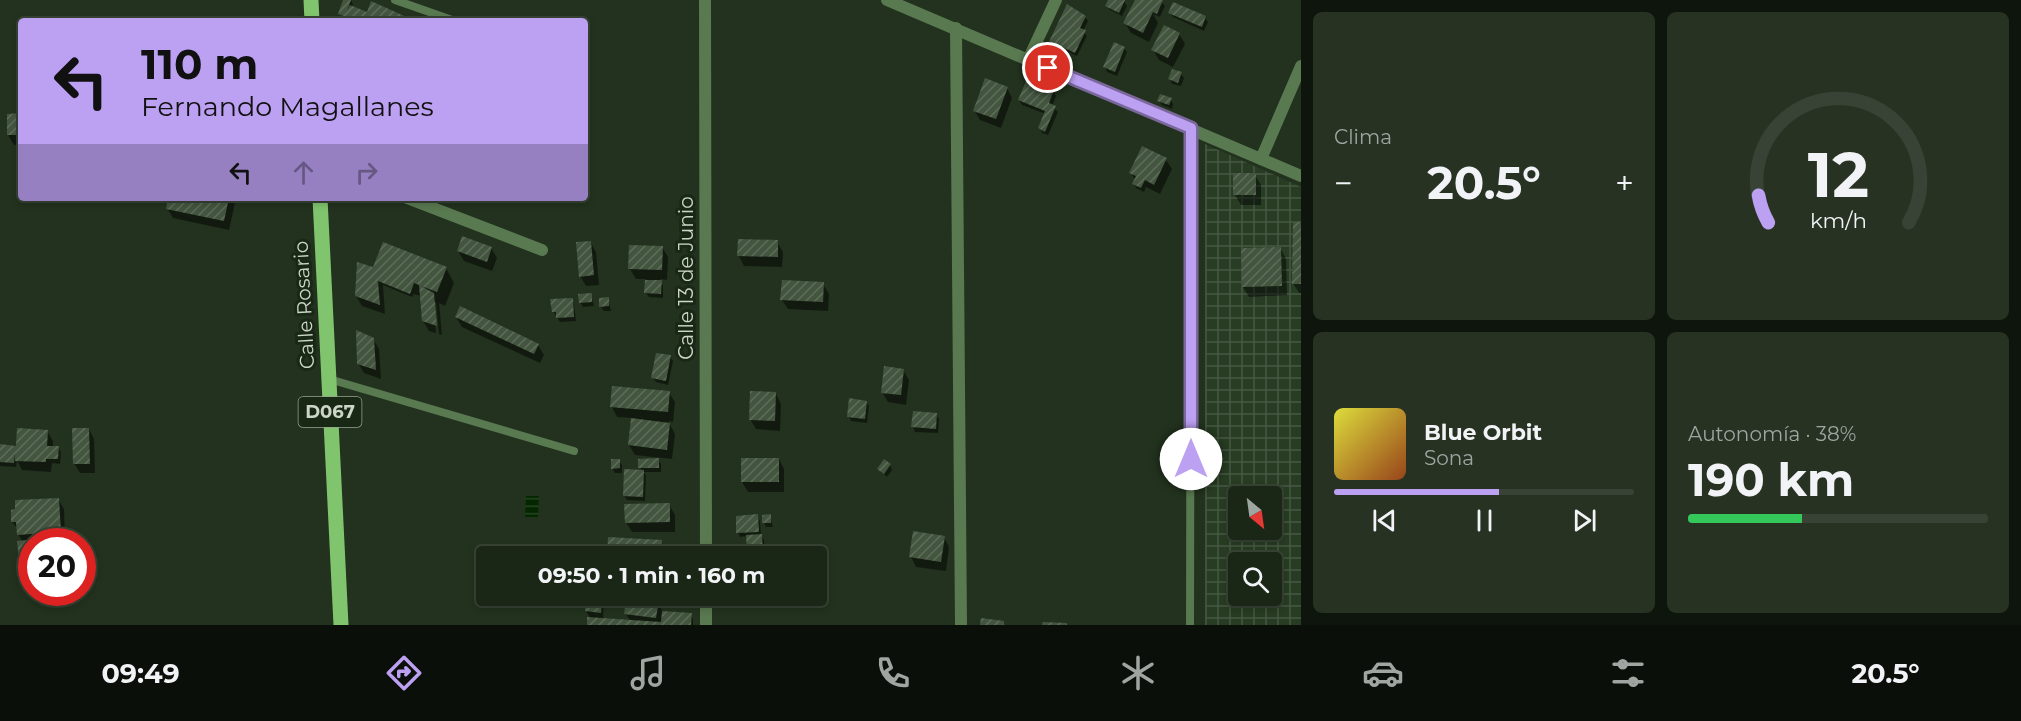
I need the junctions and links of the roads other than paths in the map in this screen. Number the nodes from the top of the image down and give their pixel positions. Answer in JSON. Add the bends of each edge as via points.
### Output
{"nodes":[{"id":1,"x":311,"y":0,"type":"edge"},
{"id":2,"x":395,"y":0,"type":"edge"},
{"id":3,"x":705,"y":0,"type":"edge"},
{"id":4,"x":887,"y":0,"type":"edge"},
{"id":5,"x":1056,"y":0,"type":"edge"},
{"id":6,"x":312,"y":18,"type":"edge"},
{"id":7,"x":446,"y":18,"type":"edge"},
{"id":8,"x":956,"y":28,"type":"junction"},
{"id":9,"x":1028,"y":60,"type":"junction"},
{"id":10,"x":1301,"y":66,"type":"edge"},
{"id":11,"x":1191,"y":128,"type":"junction"},
{"id":12,"x":1261,"y":159,"type":"junction"},
{"id":13,"x":1301,"y":176,"type":"edge"},
{"id":14,"x":320,"y":201,"type":"edge"},
{"id":15,"x":415,"y":201,"type":"edge"},
{"id":16,"x":542,"y":250,"type":"dead end"},
{"id":17,"x":329,"y":380,"type":"junction"},
{"id":18,"x":574,"y":451,"type":"dead end"},
{"id":19,"x":706,"y":546,"type":"edge"},
{"id":20,"x":706,"y":606,"type":"edge"},
{"id":21,"x":341,"y":625,"type":"edge"},
{"id":22,"x":706,"y":625,"type":"edge"},
{"id":23,"x":961,"y":625,"type":"edge"},
{"id":24,"x":1190,"y":625,"type":"edge"}],
"edges":[{"from":1,"to":6,"type":"main road"},
{"from":2,"to":7,"type":"lane"},
{"from":3,"to":19,"type":"street","name":"Calle 13 de Junio"},
{"from":4,"to":8,"type":"street"},
{"from":5,"to":9,"type":"street"},
{"from":8,"to":9,"type":"street"},
{"from":8,"to":23,"type":"street"},
{"from":9,"to":11,"type":"street"},
{"from":10,"to":12,"type":"street"},
{"from":11,"to":12,"type":"street"},
{"from":11,"to":24,"type":"lane"},
{"from":12,"to":13,"type":"street"},
{"from":14,"to":17,"type":"main road","name":"Calle Rosario","number":"D067"},
{"from":15,"to":16,"type":"street"},
{"from":17,"to":18,"type":"lane"},
{"from":17,"to":21,"type":"main road","name":"Calle Rosario","number":"D067"},
{"from":20,"to":22,"type":"street"}]}
